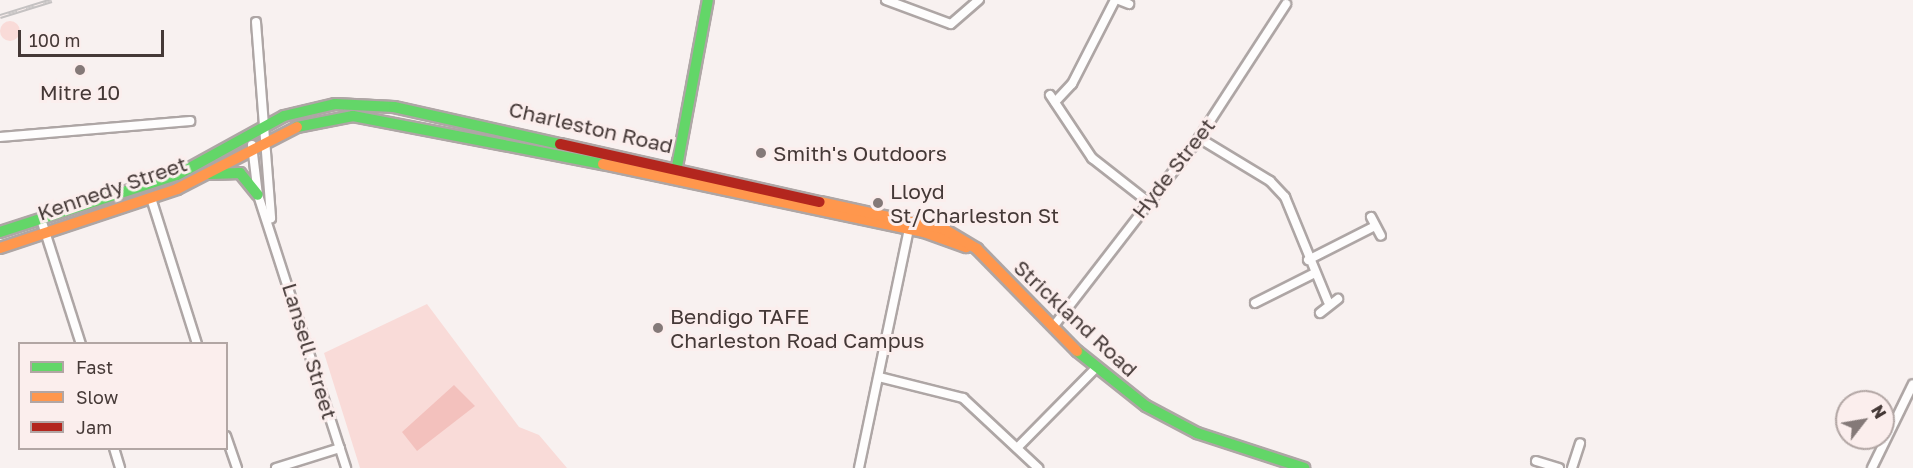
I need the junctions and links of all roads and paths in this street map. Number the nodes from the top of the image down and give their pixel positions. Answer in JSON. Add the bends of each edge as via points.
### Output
{"nodes":[{"id":1,"x":708,"y":0,"type":"edge"},
{"id":2,"x":886,"y":0,"type":"edge"},
{"id":3,"x":979,"y":0,"type":"edge"},
{"id":4,"x":1117,"y":0,"type":"edge"},
{"id":5,"x":1129,"y":4,"type":"dead end"},
{"id":6,"x":1286,"y":4,"type":"dead end"},
{"id":7,"x":256,"y":22,"type":"dead end"},
{"id":8,"x":190,"y":121,"type":"dead end"},
{"id":9,"x":260,"y":126,"type":"junction"},
{"id":10,"x":0,"y":137,"type":"edge"},
{"id":11,"x":1199,"y":138,"type":"junction"},
{"id":12,"x":264,"y":139,"type":"junction"},
{"id":13,"x":252,"y":145,"type":"junction"},
{"id":14,"x":594,"y":149,"type":"junction"},
{"id":15,"x":591,"y":163,"type":"junction"},
{"id":16,"x":677,"y":166,"type":"junction"},
{"id":17,"x":205,"y":175,"type":"junction"},
{"id":18,"x":674,"y":182,"type":"junction"},
{"id":19,"x":258,"y":195,"type":"junction"},
{"id":20,"x":151,"y":198,"type":"junction"},
{"id":21,"x":1147,"y":201,"type":"junction"},
{"id":22,"x":1371,"y":217,"type":"dead end"},
{"id":23,"x":41,"y":219,"type":"junction"},
{"id":24,"x":910,"y":224,"type":"junction"},
{"id":25,"x":1373,"y":227,"type":"junction"},
{"id":26,"x":0,"y":232,"type":"edge"},
{"id":27,"x":45,"y":232,"type":"junction"},
{"id":28,"x":273,"y":235,"type":"junction"},
{"id":29,"x":1381,"y":236,"type":"dead end"},
{"id":30,"x":0,"y":249,"type":"edge"},
{"id":31,"x":1308,"y":260,"type":"junction"},
{"id":32,"x":1313,"y":274,"type":"junction"},
{"id":33,"x":1338,"y":299,"type":"dead end"},
{"id":34,"x":1328,"y":302,"type":"junction"},
{"id":35,"x":1256,"y":303,"type":"dead end"},
{"id":36,"x":1320,"y":313,"type":"dead end"},
{"id":37,"x":1053,"y":327,"type":"junction"},
{"id":38,"x":80,"y":342,"type":"edge"},
{"id":39,"x":196,"y":342,"type":"edge"},
{"id":40,"x":1095,"y":369,"type":"junction"},
{"id":41,"x":879,"y":377,"type":"junction"},
{"id":42,"x":1913,"y":384,"type":"edge"},
{"id":43,"x":228,"y":442,"type":"edge"},
{"id":44,"x":1580,"y":443,"type":"dead end"},
{"id":45,"x":340,"y":448,"type":"junction"},
{"id":46,"x":1017,"y":448,"type":"junction"},
{"id":47,"x":115,"y":450,"type":"edge"},
{"id":48,"x":1536,"y":461,"type":"dead end"},
{"id":49,"x":120,"y":468,"type":"edge"},
{"id":50,"x":237,"y":468,"type":"edge"},
{"id":51,"x":276,"y":468,"type":"edge"},
{"id":52,"x":346,"y":468,"type":"edge"},
{"id":53,"x":859,"y":468,"type":"edge"},
{"id":54,"x":1038,"y":468,"type":"edge"},
{"id":55,"x":1304,"y":468,"type":"edge"},
{"id":56,"x":1559,"y":468,"type":"edge"},
{"id":57,"x":1572,"y":468,"type":"edge"},
{"id":58,"x":1872,"y":468,"type":"edge"}],
"edges":[{"from":1,"to":16,"type":"street"},
{"from":2,"to":3,"type":"street","via":[[951,24]]},
{"from":4,"to":5,"type":"street"},
{"from":4,"to":21,"type":"street","via":[[1072,84],[1052,98],[1092,158]]},
{"from":6,"to":11,"type":"street","name":"Hyde Street"},
{"from":7,"to":9,"type":"street","name":"Lansell Street"},
{"from":8,"to":10,"type":"street"},
{"from":9,"to":12,"type":"street","name":"Lansell Street"},
{"from":9,"to":13,"type":"street","name":"Lansell Street"},
{"from":9,"to":14,"type":"street","name":"Charleston Road","via":[[313,108],[362,103]]},
{"from":9,"to":23,"type":"street","name":"Kennedy Street","via":[[177,175]]},
{"from":11,"to":21,"type":"street","name":"Hyde Street"},
{"from":11,"to":31,"type":"street","via":[[1281,192]]},
{"from":12,"to":13,"type":"street","name":"Kennedy Street"},
{"from":12,"to":15,"type":"street","name":"Charleston Road","via":[[314,120],[375,117]]},
{"from":12,"to":28,"type":"street","name":"Lansell Street"},
{"from":13,"to":17,"type":"street","name":"Kennedy Street"},
{"from":13,"to":19,"type":"street","name":"Lansell Street"},
{"from":14,"to":15,"type":"street"},
{"from":14,"to":16,"type":"street","name":"Charleston Road"},
{"from":15,"to":18,"type":"street","name":"Charleston Road"},
{"from":16,"to":18,"type":"street"},
{"from":16,"to":24,"type":"street","name":"Charleston Road"},
{"from":17,"to":19,"type":"street","via":[[240,173]]},
{"from":17,"to":20,"type":"street","name":"Kennedy Street"},
{"from":18,"to":24,"type":"street","name":"Charleston Road"},
{"from":19,"to":28,"type":"street","name":"Lansell Street"},
{"from":20,"to":27,"type":"street","name":"Kennedy Street"},
{"from":20,"to":39,"type":"street"},
{"from":21,"to":37,"type":"street","name":"Hyde Street"},
{"from":22,"to":25,"type":"street"},
{"from":23,"to":26,"type":"street","name":"Kennedy Street"},
{"from":23,"to":27,"type":"street"},
{"from":24,"to":37,"type":"street","name":"Strickland Road","via":[[950,239],[989,262]]},
{"from":24,"to":41,"type":"street"},
{"from":25,"to":29,"type":"street"},
{"from":25,"to":31,"type":"street"},
{"from":27,"to":30,"type":"street","name":"Kennedy Street"},
{"from":27,"to":38,"type":"street"},
{"from":28,"to":45,"type":"street","name":"Lansell Street"},
{"from":31,"to":32,"type":"street"},
{"from":32,"to":34,"type":"street"},
{"from":32,"to":35,"type":"street"},
{"from":33,"to":34,"type":"street"},
{"from":34,"to":36,"type":"street"},
{"from":37,"to":40,"type":"street","name":"Strickland Road"},
{"from":40,"to":46,"type":"street"},
{"from":40,"to":55,"type":"street","name":"Strickland Road","via":[[1183,427]]},
{"from":41,"to":46,"type":"street","via":[[963,398]]},
{"from":41,"to":53,"type":"street"},
{"from":42,"to":58,"type":"street"},
{"from":43,"to":50,"type":"street"},
{"from":44,"to":57,"type":"street"},
{"from":45,"to":51,"type":"street"},
{"from":45,"to":52,"type":"street","name":"Lansell Street"},
{"from":46,"to":54,"type":"street"},
{"from":47,"to":49,"type":"street"},
{"from":48,"to":56,"type":"street"}]}
